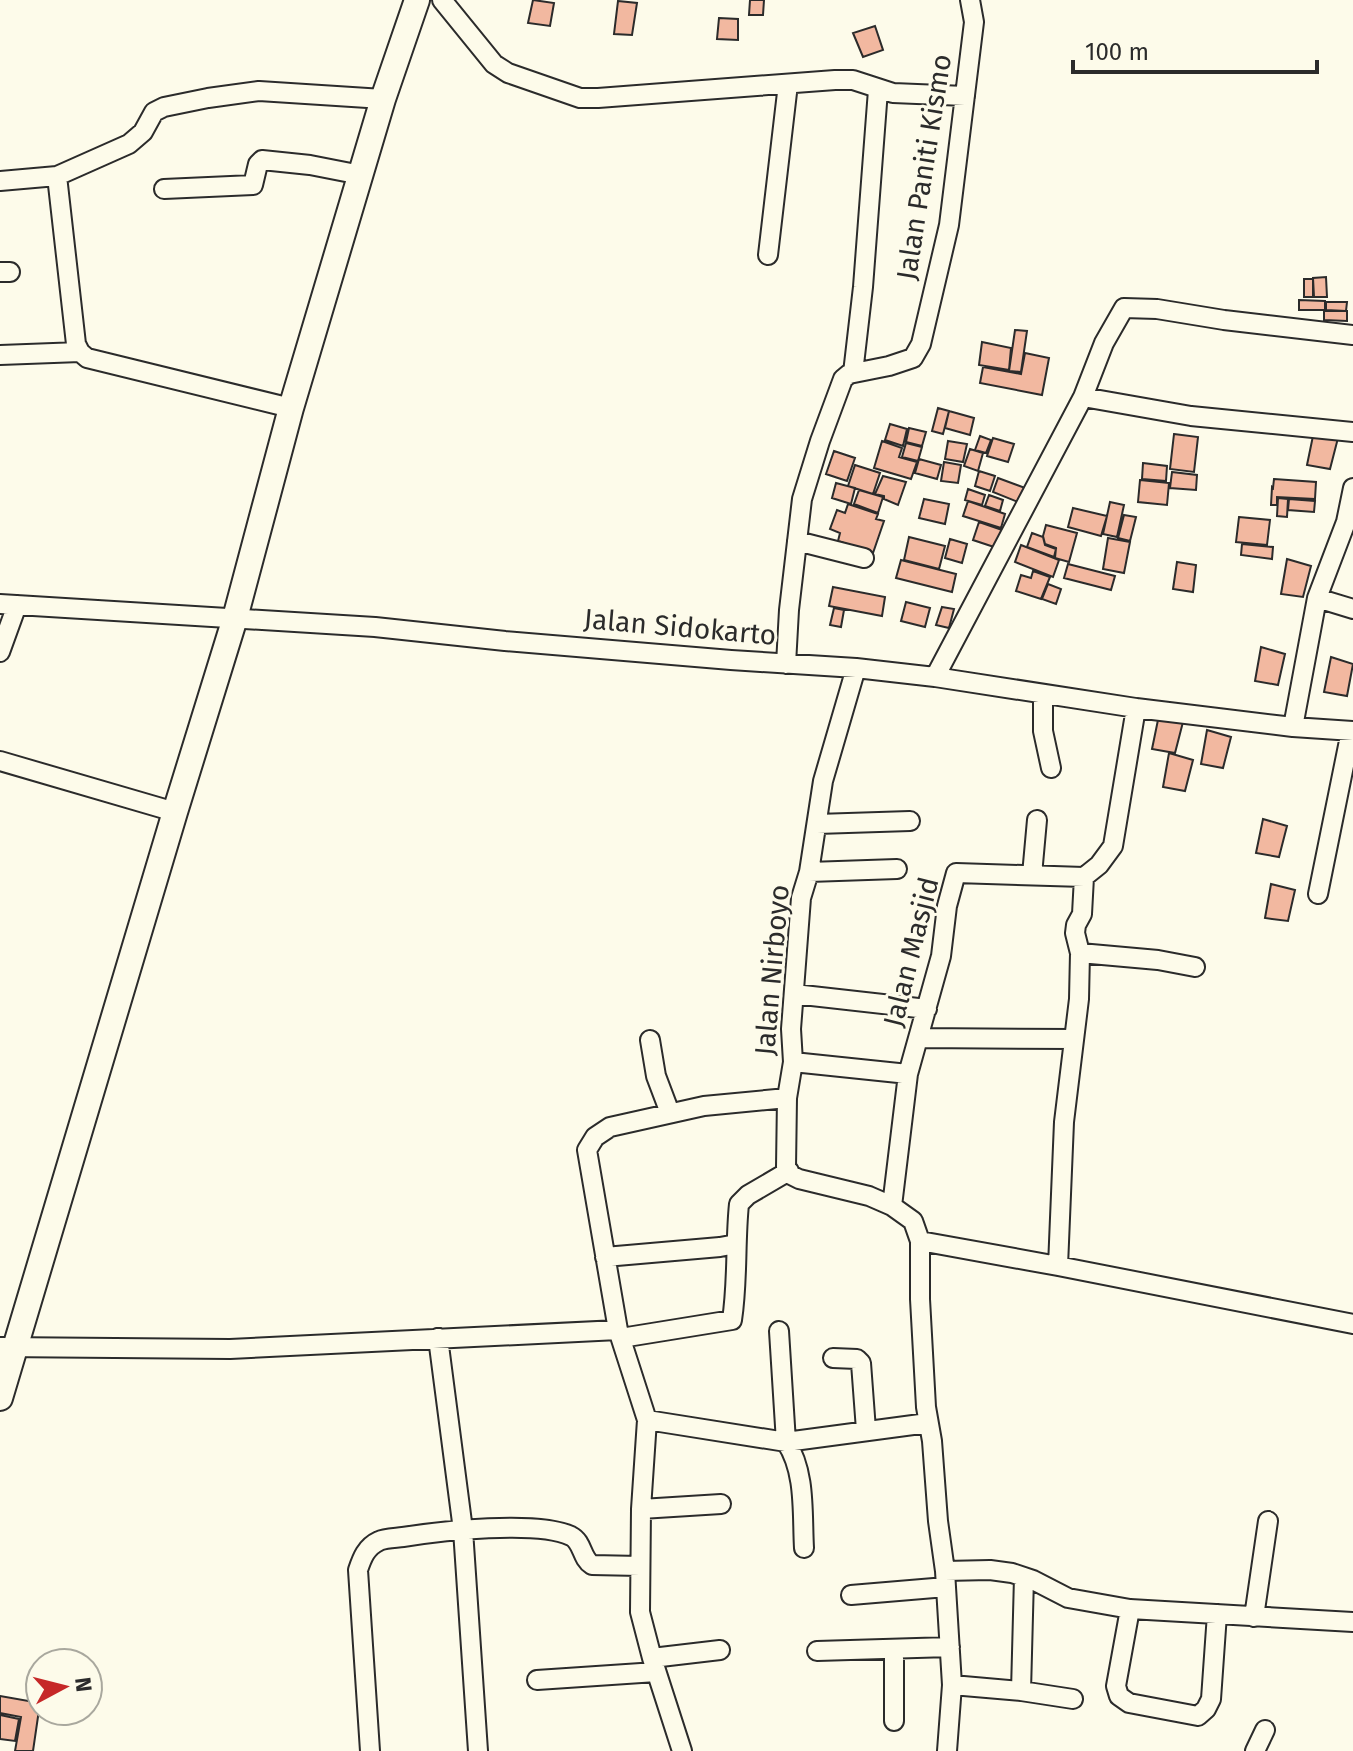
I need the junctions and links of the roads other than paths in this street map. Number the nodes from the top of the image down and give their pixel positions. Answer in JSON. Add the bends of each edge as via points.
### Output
{"nodes":[{"id":1,"x":417,"y":0,"type":"edge"},
{"id":2,"x":442,"y":0,"type":"edge"},
{"id":3,"x":970,"y":0,"type":"edge"},
{"id":4,"x":788,"y":84,"type":"junction"},
{"id":5,"x":878,"y":90,"type":"junction"},
{"id":6,"x":965,"y":96,"type":"junction"},
{"id":7,"x":383,"y":99,"type":"junction"},
{"id":8,"x":361,"y":175,"type":"junction"},
{"id":9,"x":57,"y":176,"type":"junction"},
{"id":10,"x":0,"y":181,"type":"edge"},
{"id":11,"x":164,"y":189,"type":"dead end"},
{"id":12,"x":768,"y":255,"type":"dead end"},
{"id":13,"x":1353,"y":335,"type":"edge"},
{"id":14,"x":80,"y":352,"type":"junction"},
{"id":15,"x":0,"y":355,"type":"edge"},
{"id":16,"x":853,"y":373,"type":"junction"},
{"id":17,"x":1083,"y":397,"type":"junction"},
{"id":18,"x":291,"y":408,"type":"junction"},
{"id":19,"x":1353,"y":432,"type":"edge"},
{"id":20,"x":1353,"y":488,"type":"edge"},
{"id":21,"x":1350,"y":523,"type":"edge"},
{"id":22,"x":797,"y":541,"type":"junction"},
{"id":23,"x":864,"y":558,"type":"dead end"},
{"id":24,"x":1317,"y":598,"type":"junction"},
{"id":25,"x":9,"y":604,"type":"edge"},
{"id":26,"x":1353,"y":609,"type":"edge"},
{"id":27,"x":235,"y":618,"type":"junction"},
{"id":28,"x":0,"y":652,"type":"edge"},
{"id":29,"x":786,"y":664,"type":"junction"},
{"id":30,"x":856,"y":668,"type":"junction"},
{"id":31,"x":935,"y":677,"type":"junction"},
{"id":32,"x":1043,"y":694,"type":"junction"},
{"id":33,"x":1136,"y":708,"type":"junction"},
{"id":34,"x":1293,"y":727,"type":"junction"},
{"id":35,"x":1352,"y":731,"type":"edge"},
{"id":36,"x":0,"y":761,"type":"edge"},
{"id":37,"x":1051,"y":768,"type":"dead end"},
{"id":38,"x":175,"y":812,"type":"junction"},
{"id":39,"x":1037,"y":820,"type":"dead end"},
{"id":40,"x":910,"y":821,"type":"dead end"},
{"id":41,"x":817,"y":824,"type":"junction"},
{"id":42,"x":897,"y":869,"type":"dead end"},
{"id":43,"x":809,"y":872,"type":"junction"},
{"id":44,"x":1032,"y":875,"type":"junction"},
{"id":45,"x":1084,"y":877,"type":"junction"},
{"id":46,"x":1318,"y":894,"type":"dead end"},
{"id":47,"x":1080,"y":953,"type":"junction"},
{"id":48,"x":1195,"y":967,"type":"dead end"},
{"id":49,"x":794,"y":994,"type":"junction"},
{"id":50,"x":927,"y":1009,"type":"junction"},
{"id":51,"x":919,"y":1038,"type":"junction"},
{"id":52,"x":1074,"y":1039,"type":"junction"},
{"id":53,"x":650,"y":1040,"type":"dead end"},
{"id":54,"x":793,"y":1062,"type":"junction"},
{"id":55,"x":908,"y":1074,"type":"junction"},
{"id":56,"x":787,"y":1098,"type":"junction"},
{"id":57,"x":670,"y":1113,"type":"junction"},
{"id":58,"x":789,"y":1171,"type":"junction"},
{"id":59,"x":892,"y":1206,"type":"junction"},
{"id":60,"x":920,"y":1241,"type":"junction"},
{"id":61,"x":736,"y":1244,"type":"junction"},
{"id":62,"x":605,"y":1257,"type":"junction"},
{"id":63,"x":1058,"y":1266,"type":"junction"},
{"id":64,"x":1353,"y":1324,"type":"edge"},
{"id":65,"x":779,"y":1331,"type":"dead end"},
{"id":66,"x":620,"y":1334,"type":"junction"},
{"id":67,"x":438,"y":1338,"type":"junction"},
{"id":68,"x":7,"y":1347,"type":"edge"},
{"id":69,"x":833,"y":1358,"type":"dead end"},
{"id":70,"x":0,"y":1398,"type":"edge"},
{"id":71,"x":647,"y":1420,"type":"junction"},
{"id":72,"x":928,"y":1423,"type":"junction"},
{"id":73,"x":866,"y":1430,"type":"junction"},
{"id":74,"x":786,"y":1442,"type":"junction"},
{"id":75,"x":721,"y":1504,"type":"dead end"},
{"id":76,"x":641,"y":1509,"type":"junction"},
{"id":77,"x":1268,"y":1521,"type":"dead end"},
{"id":78,"x":463,"y":1530,"type":"junction"},
{"id":79,"x":804,"y":1548,"type":"dead end"},
{"id":80,"x":640,"y":1566,"type":"junction"},
{"id":81,"x":1024,"y":1577,"type":"junction"},
{"id":82,"x":946,"y":1579,"type":"junction"},
{"id":83,"x":851,"y":1595,"type":"dead end"},
{"id":84,"x":1130,"y":1609,"type":"junction"},
{"id":85,"x":1217,"y":1614,"type":"junction"},
{"id":86,"x":1254,"y":1617,"type":"junction"},
{"id":87,"x":1353,"y":1622,"type":"edge"},
{"id":88,"x":950,"y":1647,"type":"junction"},
{"id":89,"x":894,"y":1649,"type":"junction"},
{"id":90,"x":720,"y":1650,"type":"dead end"},
{"id":91,"x":817,"y":1651,"type":"dead end"},
{"id":92,"x":654,"y":1665,"type":"junction"},
{"id":93,"x":537,"y":1680,"type":"dead end"},
{"id":94,"x":952,"y":1685,"type":"junction"},
{"id":95,"x":1021,"y":1691,"type":"junction"},
{"id":96,"x":1073,"y":1699,"type":"dead end"},
{"id":97,"x":894,"y":1721,"type":"dead end"},
{"id":98,"x":1265,"y":1730,"type":"dead end"},
{"id":99,"x":370,"y":1751,"type":"edge"},
{"id":100,"x":478,"y":1751,"type":"edge"},
{"id":101,"x":682,"y":1751,"type":"edge"},
{"id":102,"x":947,"y":1751,"type":"edge"},
{"id":103,"x":1255,"y":1751,"type":"edge"}],
"edges":[{"from":1,"to":7,"type":"main road"},
{"from":2,"to":4,"type":"street","via":[[494,64],[580,98]]},
{"from":3,"to":6,"type":"street","name":"Jalan Paniti Kismo","via":[[974,22]]},
{"from":4,"to":5,"type":"street","via":[[853,80]]},
{"from":4,"to":12,"type":"street"},
{"from":5,"to":6,"type":"street"},
{"from":5,"to":16,"type":"street"},
{"from":6,"to":16,"type":"street","name":"Jalan Paniti Kismo","via":[[949,225],[921,344],[913,358]]},
{"from":7,"to":8,"type":"main road"},
{"from":7,"to":9,"type":"street","via":[[259,91],[164,107],[129,144]]},
{"from":8,"to":11,"type":"street","via":[[262,160],[253,185]]},
{"from":8,"to":18,"type":"main road"},
{"from":9,"to":10,"type":"street"},
{"from":9,"to":14,"type":"street"},
{"from":13,"to":17,"type":"street","via":[[1124,308]]},
{"from":14,"to":15,"type":"street"},
{"from":14,"to":18,"type":"street","via":[[87,358]]},
{"from":16,"to":22,"type":"street","via":[[843,379],[820,441],[802,499]]},
{"from":17,"to":19,"type":"street","via":[[1191,416]]},
{"from":17,"to":31,"type":"street"},
{"from":18,"to":27,"type":"main road"},
{"from":20,"to":21,"type":"street"},
{"from":21,"to":24,"type":"street"},
{"from":22,"to":23,"type":"street"},
{"from":22,"to":29,"type":"street"},
{"from":24,"to":26,"type":"street"},
{"from":24,"to":34,"type":"street"},
{"from":25,"to":27,"type":"street","name":"Jalan Sidokarto"},
{"from":25,"to":28,"type":"street"},
{"from":27,"to":29,"type":"street","name":"Jalan Sidokarto"},
{"from":27,"to":38,"type":"main road"},
{"from":29,"to":30,"type":"street","name":"Jalan Sidokarto"},
{"from":30,"to":31,"type":"street","name":"Jalan Sidokarto"},
{"from":30,"to":41,"type":"street","name":"Jalan Nirboyo","via":[[823,781]]},
{"from":31,"to":32,"type":"street","name":"Jalan Sidokarto"},
{"from":32,"to":33,"type":"street","name":"Jalan Sidokarto"},
{"from":32,"to":37,"type":"street"},
{"from":33,"to":34,"type":"street","name":"Jalan Sidokarto"},
{"from":33,"to":45,"type":"street","via":[[1113,846]]},
{"from":34,"to":35,"type":"street","name":"Jalan Sidokarto"},
{"from":35,"to":46,"type":"street"},
{"from":36,"to":38,"type":"street"},
{"from":38,"to":68,"type":"main road"},
{"from":39,"to":44,"type":"street"},
{"from":40,"to":41,"type":"street"},
{"from":41,"to":43,"type":"street","name":"Jalan Nirboyo"},
{"from":42,"to":43,"type":"street"},
{"from":43,"to":49,"type":"street","name":"Jalan Nirboyo","via":[[801,898]]},
{"from":44,"to":45,"type":"street","name":"Jalan Masjid"},
{"from":44,"to":50,"type":"street","name":"Jalan Masjid","via":[[956,873]]},
{"from":45,"to":47,"type":"street","via":[[1075,933]]},
{"from":47,"to":48,"type":"street"},
{"from":47,"to":52,"type":"street"},
{"from":49,"to":50,"type":"street"},
{"from":49,"to":54,"type":"street","name":"Jalan Nirboyo"},
{"from":50,"to":51,"type":"street","name":"Jalan Masjid"},
{"from":51,"to":52,"type":"street"},
{"from":51,"to":55,"type":"street","name":"Jalan Masjid"},
{"from":52,"to":63,"type":"street","via":[[1064,1122]]},
{"from":53,"to":57,"type":"street"},
{"from":54,"to":55,"type":"street"},
{"from":54,"to":56,"type":"street","name":"Jalan Nirboyo"},
{"from":55,"to":59,"type":"street","name":"Jalan Masjid"},
{"from":56,"to":57,"type":"street"},
{"from":56,"to":58,"type":"street","name":"Jalan Nirboyo"},
{"from":57,"to":62,"type":"street","via":[[610,1127],[587,1150]]},
{"from":58,"to":59,"type":"street","via":[[799,1179]]},
{"from":58,"to":61,"type":"street","via":[[739,1204]]},
{"from":59,"to":60,"type":"street","via":[[913,1221]]},
{"from":60,"to":63,"type":"street"},
{"from":60,"to":72,"type":"street"},
{"from":61,"to":62,"type":"street"},
{"from":61,"to":66,"type":"street","via":[[733,1313]]},
{"from":62,"to":66,"type":"street"},
{"from":63,"to":64,"type":"street"},
{"from":65,"to":74,"type":"street"},
{"from":66,"to":67,"type":"street"},
{"from":66,"to":71,"type":"street"},
{"from":67,"to":68,"type":"street","via":[[230,1349]]},
{"from":67,"to":78,"type":"street"},
{"from":68,"to":70,"type":"main road"},
{"from":69,"to":73,"type":"street","via":[[861,1363]]},
{"from":71,"to":74,"type":"street"},
{"from":71,"to":76,"type":"street"},
{"from":72,"to":73,"type":"street"},
{"from":72,"to":82,"type":"street"},
{"from":73,"to":74,"type":"street"},
{"from":74,"to":79,"type":"street","via":[[799,1471]]},
{"from":75,"to":76,"type":"street"},
{"from":76,"to":80,"type":"street"},
{"from":77,"to":86,"type":"street"},
{"from":78,"to":80,"type":"street","via":[[543,1530],[575,1538],[592,1565]]},
{"from":78,"to":99,"type":"street","via":[[379,1541],[363,1554],[358,1570]]},
{"from":78,"to":100,"type":"street"},
{"from":80,"to":92,"type":"street","via":[[640,1612]]},
{"from":81,"to":82,"type":"street","via":[[990,1570]]},
{"from":81,"to":84,"type":"street","via":[[1068,1598]]},
{"from":81,"to":95,"type":"street"},
{"from":82,"to":83,"type":"street"},
{"from":82,"to":88,"type":"street"},
{"from":84,"to":85,"type":"street"},
{"from":84,"to":85,"type":"street","via":[[1116,1686],[1119,1696],[1129,1703],[1198,1716],[1211,1699]]},
{"from":85,"to":86,"type":"street"},
{"from":86,"to":87,"type":"street"},
{"from":88,"to":89,"type":"street"},
{"from":88,"to":94,"type":"street"},
{"from":89,"to":91,"type":"street"},
{"from":89,"to":97,"type":"street"},
{"from":90,"to":92,"type":"street"},
{"from":92,"to":93,"type":"street"},
{"from":92,"to":101,"type":"street"},
{"from":94,"to":95,"type":"street"},
{"from":94,"to":102,"type":"street"},
{"from":95,"to":96,"type":"street"},
{"from":98,"to":103,"type":"street"}]}
